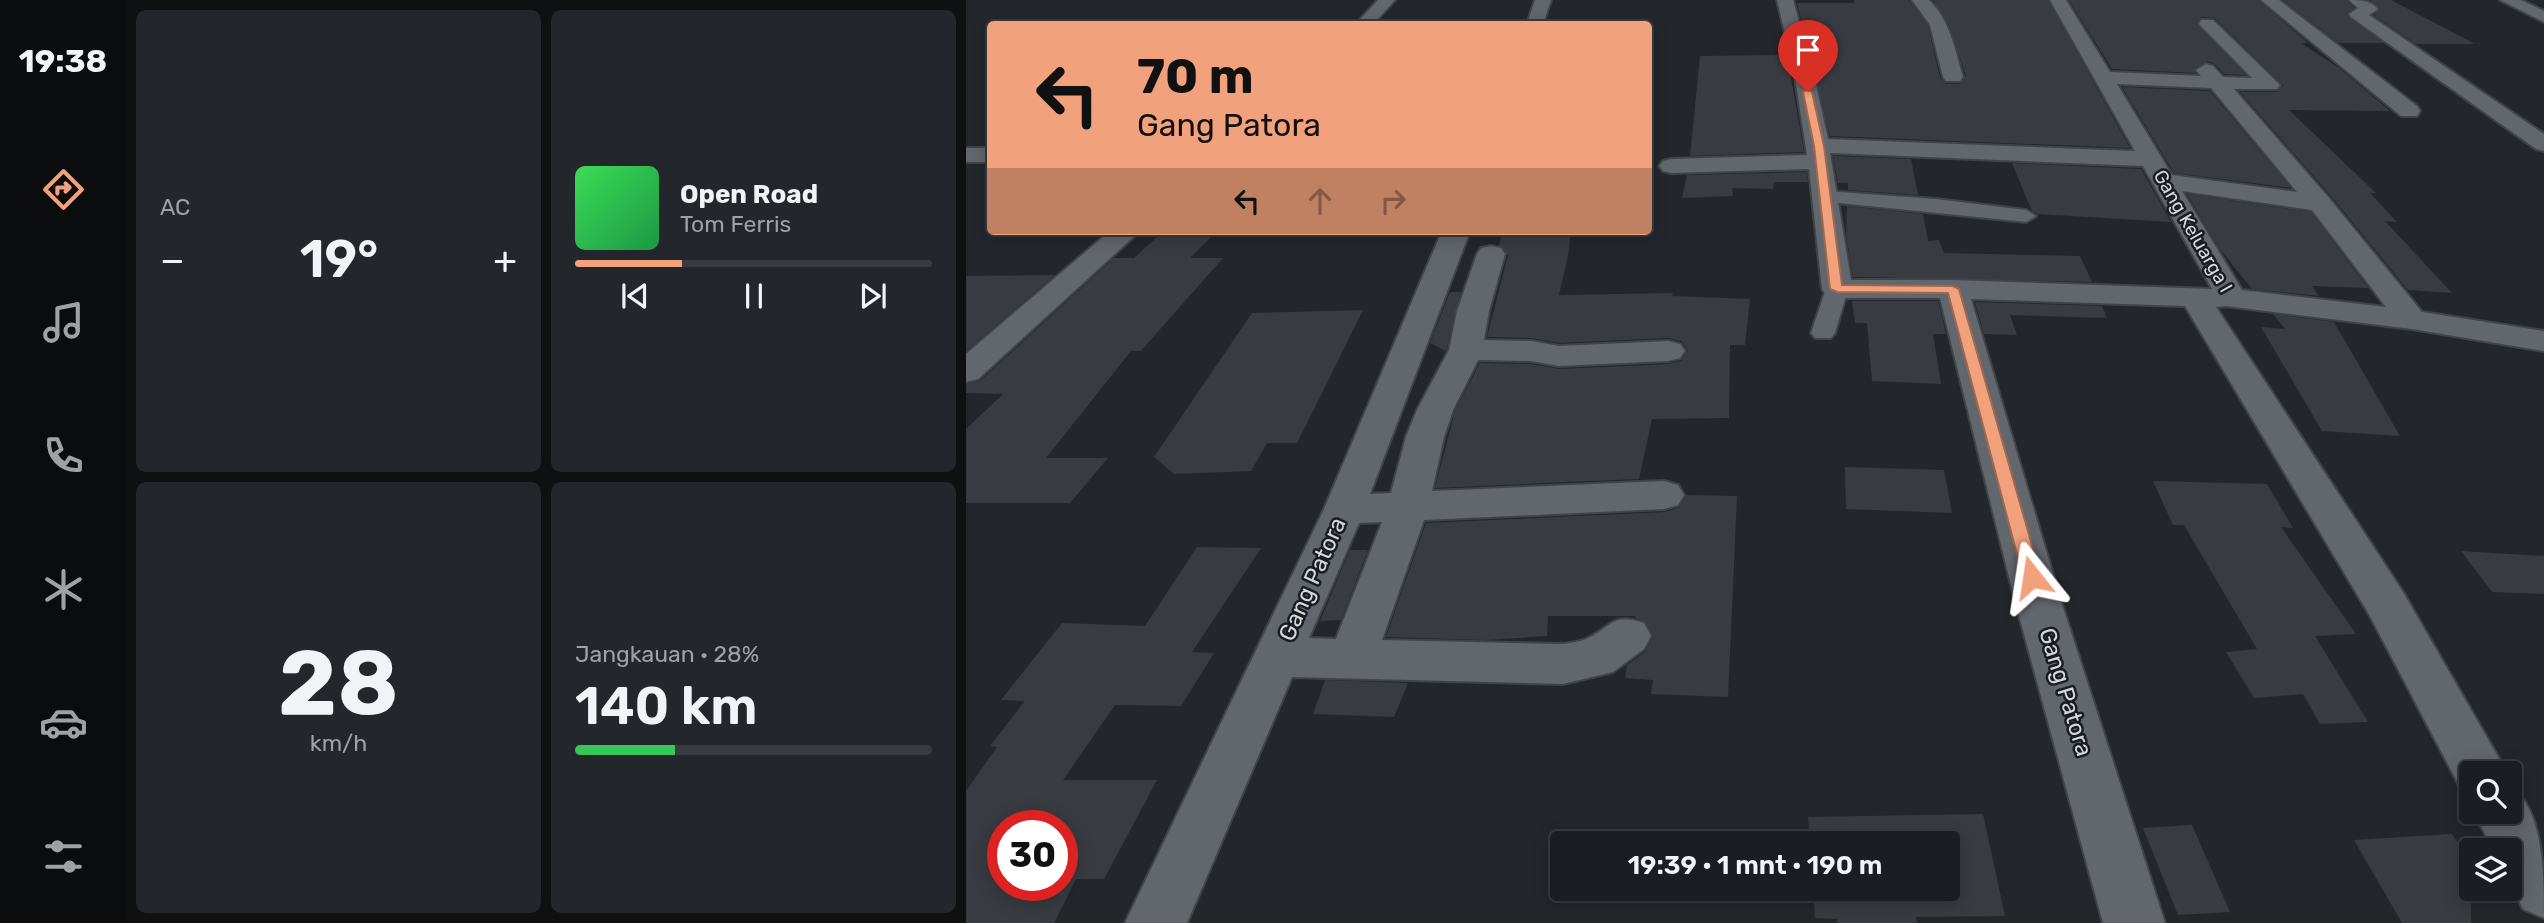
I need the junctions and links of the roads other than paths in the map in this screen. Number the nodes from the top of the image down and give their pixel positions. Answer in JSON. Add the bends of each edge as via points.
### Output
{"nodes":[{"id":1,"x":1388,"y":0,"type":"edge"},
{"id":2,"x":1543,"y":0,"type":"edge"},
{"id":3,"x":1785,"y":0,"type":"edge"},
{"id":4,"x":1920,"y":0,"type":"edge"},
{"id":5,"x":2058,"y":0,"type":"edge"},
{"id":6,"x":2269,"y":0,"type":"edge"},
{"id":7,"x":2357,"y":0,"type":"edge"},
{"id":8,"x":2508,"y":0,"type":"edge"},
{"id":9,"x":2544,"y":17,"type":"edge"},
{"id":10,"x":1367,"y":21,"type":"edge"},
{"id":11,"x":1536,"y":21,"type":"edge"},
{"id":12,"x":2207,"y":24,"type":"dead end"},
{"id":13,"x":1953,"y":77,"type":"dead end"},
{"id":14,"x":2212,"y":77,"type":"junction"},
{"id":15,"x":2105,"y":78,"type":"junction"},
{"id":16,"x":2409,"y":111,"type":"dead end"},
{"id":17,"x":2544,"y":144,"type":"edge"},
{"id":18,"x":966,"y":155,"type":"edge"},
{"id":19,"x":987,"y":155,"type":"edge"},
{"id":20,"x":1671,"y":166,"type":"dead end"},
{"id":21,"x":1822,"y":168,"type":"junction"},
{"id":22,"x":2157,"y":170,"type":"junction"},
{"id":23,"x":2320,"y":203,"type":"junction"},
{"id":24,"x":2026,"y":216,"type":"dead end"},
{"id":25,"x":1121,"y":235,"type":"edge"},
{"id":26,"x":1474,"y":243,"type":"edge"},
{"id":27,"x":1837,"y":289,"type":"junction"},
{"id":28,"x":1953,"y":289,"type":"junction"},
{"id":29,"x":2213,"y":297,"type":"junction"},
{"id":30,"x":1473,"y":311,"type":"junction"},
{"id":31,"x":1423,"y":314,"type":"junction"},
{"id":32,"x":2412,"y":320,"type":"junction"},
{"id":33,"x":1823,"y":333,"type":"dead end"},
{"id":34,"x":2544,"y":341,"type":"edge"},
{"id":35,"x":1668,"y":351,"type":"dead end"},
{"id":36,"x":1462,"y":358,"type":"junction"},
{"id":37,"x":1401,"y":368,"type":"junction"},
{"id":38,"x":966,"y":372,"type":"edge"},
{"id":39,"x":1664,"y":495,"type":"dead end"},
{"id":40,"x":1408,"y":506,"type":"junction"},
{"id":41,"x":1344,"y":509,"type":"junction"},
{"id":42,"x":1627,"y":636,"type":"dead end"},
{"id":43,"x":1277,"y":657,"type":"junction"},
{"id":44,"x":1352,"y":658,"type":"junction"},
{"id":45,"x":2474,"y":761,"type":"edge"},
{"id":46,"x":2509,"y":824,"type":"edge"},
{"id":47,"x":2544,"y":888,"type":"edge"},
{"id":48,"x":1156,"y":923,"type":"edge"},
{"id":49,"x":2134,"y":923,"type":"edge"}],
"edges":[{"from":1,"to":10,"type":"street"},
{"from":2,"to":11,"type":"street"},
{"from":3,"to":21,"type":"street"},
{"from":4,"to":13,"type":"street","via":[[1938,21]]},
{"from":5,"to":15,"type":"street","name":"Gang Keluarga I"},
{"from":6,"to":16,"type":"street"},
{"from":7,"to":17,"type":"street","via":[[2370,9],[2357,14]]},
{"from":8,"to":9,"type":"street"},
{"from":12,"to":14,"type":"street","via":[[2270,85]]},
{"from":14,"to":15,"type":"street"},
{"from":14,"to":23,"type":"street"},
{"from":15,"to":22,"type":"street","name":"Gang Keluarga I"},
{"from":18,"to":19,"type":"street"},
{"from":20,"to":21,"type":"street"},
{"from":21,"to":22,"type":"street"},
{"from":21,"to":24,"type":"lane","via":[[1936,205]]},
{"from":21,"to":27,"type":"street"},
{"from":22,"to":23,"type":"street"},
{"from":22,"to":29,"type":"street","name":"Gang Keluarga I"},
{"from":23,"to":32,"type":"street"},
{"from":25,"to":38,"type":"street"},
{"from":26,"to":30,"type":"street"},
{"from":26,"to":31,"type":"street","name":"Gang Patora"},
{"from":27,"to":28,"type":"street"},
{"from":27,"to":33,"type":"lane"},
{"from":28,"to":29,"type":"street"},
{"from":28,"to":49,"type":"street","name":"Gang Patora","via":[[2042,614]]},
{"from":29,"to":32,"type":"street","name":"Gang Keluarga I"},
{"from":29,"to":45,"type":"street"},
{"from":30,"to":31,"type":"street"},
{"from":30,"to":36,"type":"street"},
{"from":31,"to":37,"type":"street","name":"Gang Patora"},
{"from":32,"to":34,"type":"street","name":"Gang Keluarga I"},
{"from":35,"to":36,"type":"street","via":[[1559,356],[1531,351]]},
{"from":36,"to":37,"type":"street"},
{"from":36,"to":40,"type":"street","via":[[1425,437]]},
{"from":37,"to":41,"type":"street","name":"Gang Patora"},
{"from":39,"to":40,"type":"street"},
{"from":40,"to":41,"type":"street"},
{"from":40,"to":44,"type":"street"},
{"from":41,"to":43,"type":"street","name":"Gang Patora"},
{"from":42,"to":44,"type":"street","via":[[1596,658],[1563,664]]},
{"from":43,"to":44,"type":"street"},
{"from":43,"to":48,"type":"street","name":"Gang Patora"},
{"from":46,"to":47,"type":"street"}]}
